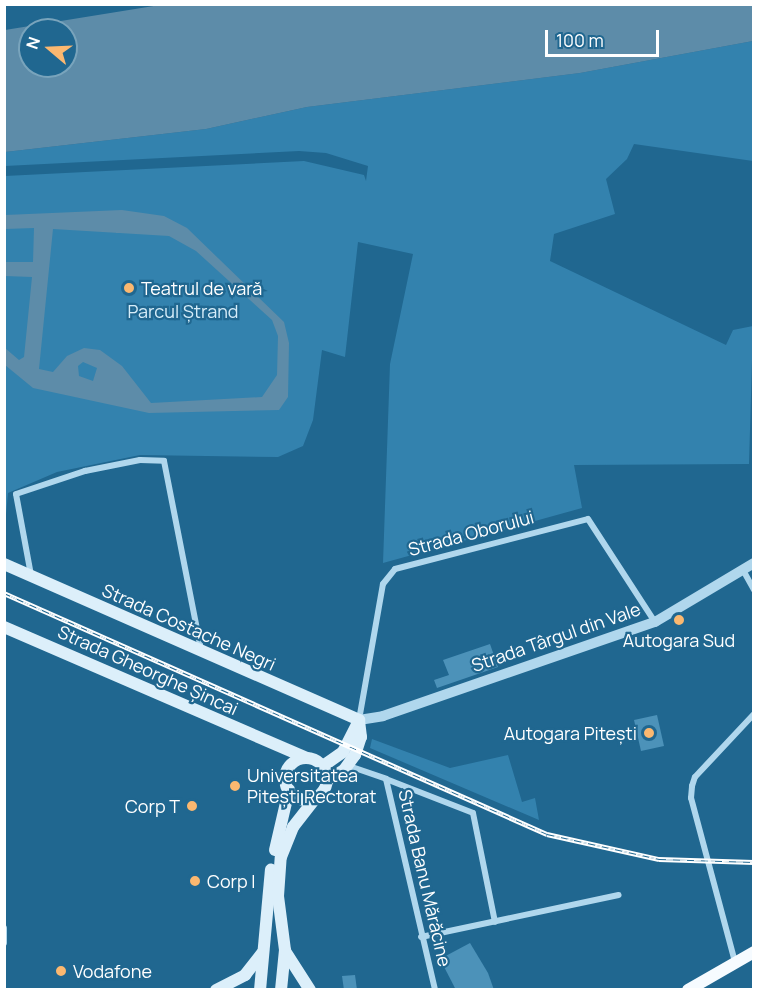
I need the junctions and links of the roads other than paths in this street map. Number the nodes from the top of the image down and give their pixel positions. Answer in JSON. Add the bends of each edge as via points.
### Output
{"nodes":[{"id":1,"x":753,"y":563,"type":"edge"},
{"id":2,"x":4,"y":564,"type":"edge"},
{"id":3,"x":743,"y":570,"type":"junction"},
{"id":4,"x":31,"y":576,"type":"junction"},
{"id":5,"x":753,"y":590,"type":"edge"},
{"id":6,"x":655,"y":622,"type":"junction"},
{"id":7,"x":4,"y":627,"type":"edge"},
{"id":8,"x":202,"y":653,"type":"junction"},
{"id":9,"x":753,"y":715,"type":"edge"},
{"id":10,"x":359,"y":720,"type":"junction"},
{"id":11,"x":278,"y":745,"type":"junction"},
{"id":12,"x":307,"y":758,"type":"junction"},
{"id":13,"x":290,"y":766,"type":"junction"},
{"id":14,"x":323,"y":766,"type":"junction"},
{"id":15,"x":349,"y":766,"type":"junction"},
{"id":16,"x":386,"y":779,"type":"junction"},
{"id":17,"x":327,"y":780,"type":"junction"},
{"id":18,"x":289,"y":790,"type":"junction"},
{"id":19,"x":315,"y":798,"type":"junction"},
{"id":20,"x":619,"y":895,"type":"dead end"},
{"id":21,"x":495,"y":921,"type":"junction"},
{"id":22,"x":4,"y":928,"type":"edge"},
{"id":23,"x":421,"y":937,"type":"junction"},
{"id":24,"x":4,"y":943,"type":"edge"},
{"id":25,"x":285,"y":950,"type":"junction"},
{"id":26,"x":263,"y":952,"type":"junction"},
{"id":27,"x":753,"y":952,"type":"edge"},
{"id":28,"x":735,"y":962,"type":"junction"},
{"id":29,"x":435,"y":989,"type":"edge"},
{"id":30,"x":216,"y":990,"type":"edge"},
{"id":31,"x":260,"y":990,"type":"edge"},
{"id":32,"x":280,"y":990,"type":"edge"},
{"id":33,"x":310,"y":990,"type":"edge"},
{"id":34,"x":688,"y":990,"type":"edge"}],
"edges":[{"from":1,"to":3,"type":"street","name":"Strada Târgul din Vale"},
{"from":2,"to":4,"type":"main road","name":"Strada Costache Negri"},
{"from":3,"to":5,"type":"street"},
{"from":3,"to":6,"type":"street","name":"Strada Târgul din Vale"},
{"from":4,"to":8,"type":"main road","name":"Strada Costache Negri"},
{"from":4,"to":8,"type":"street","via":[[16,494],[85,471],[140,460],[164,461]]},
{"from":6,"to":10,"type":"street","name":"Strada Târgul din Vale","via":[[383,717]]},
{"from":6,"to":10,"type":"street","name":"Strada Oborului","via":[[588,519],[395,569],[383,584]]},
{"from":7,"to":11,"type":"main road","name":"Strada Gheorghe Șincai"},
{"from":8,"to":10,"type":"main road","name":"Strada Costache Negri"},
{"from":9,"to":28,"type":"street","via":[[695,777],[691,798]]},
{"from":10,"to":14,"type":"main road","via":[[343,752]]},
{"from":10,"to":15,"type":"main road","via":[[360,744]]},
{"from":11,"to":12,"type":"main road","name":"Strada Gheorghe Șincai"},
{"from":11,"to":13,"type":"main road"},
{"from":12,"to":13,"type":"main road"},
{"from":12,"to":14,"type":"main road"},
{"from":13,"to":18,"type":"main road","via":[[285,778]]},
{"from":14,"to":17,"type":"main road"},
{"from":15,"to":16,"type":"street","name":"Strada Banu Mărăcine"},
{"from":15,"to":17,"type":"main road"},
{"from":16,"to":21,"type":"street","via":[[473,813]]},
{"from":16,"to":23,"type":"street","name":"Strada Banu Mărăcine"},
{"from":17,"to":19,"type":"main road"},
{"from":18,"to":19,"type":"main road","via":[[298,798]]},
{"from":18,"to":26,"type":"main road","via":[[272,861]]},
{"from":19,"to":25,"type":"main road","via":[[293,827],[281,857],[278,896]]},
{"from":20,"to":21,"type":"street"},
{"from":21,"to":23,"type":"street"},
{"from":22,"to":24,"type":"street"},
{"from":23,"to":29,"type":"street","name":"Strada Banu Mărăcine"},
{"from":25,"to":32,"type":"main road"},
{"from":25,"to":33,"type":"main road"},
{"from":26,"to":30,"type":"main road","via":[[245,975]]},
{"from":26,"to":31,"type":"main road"},
{"from":27,"to":28,"type":"main road"},
{"from":28,"to":34,"type":"main road"}]}
